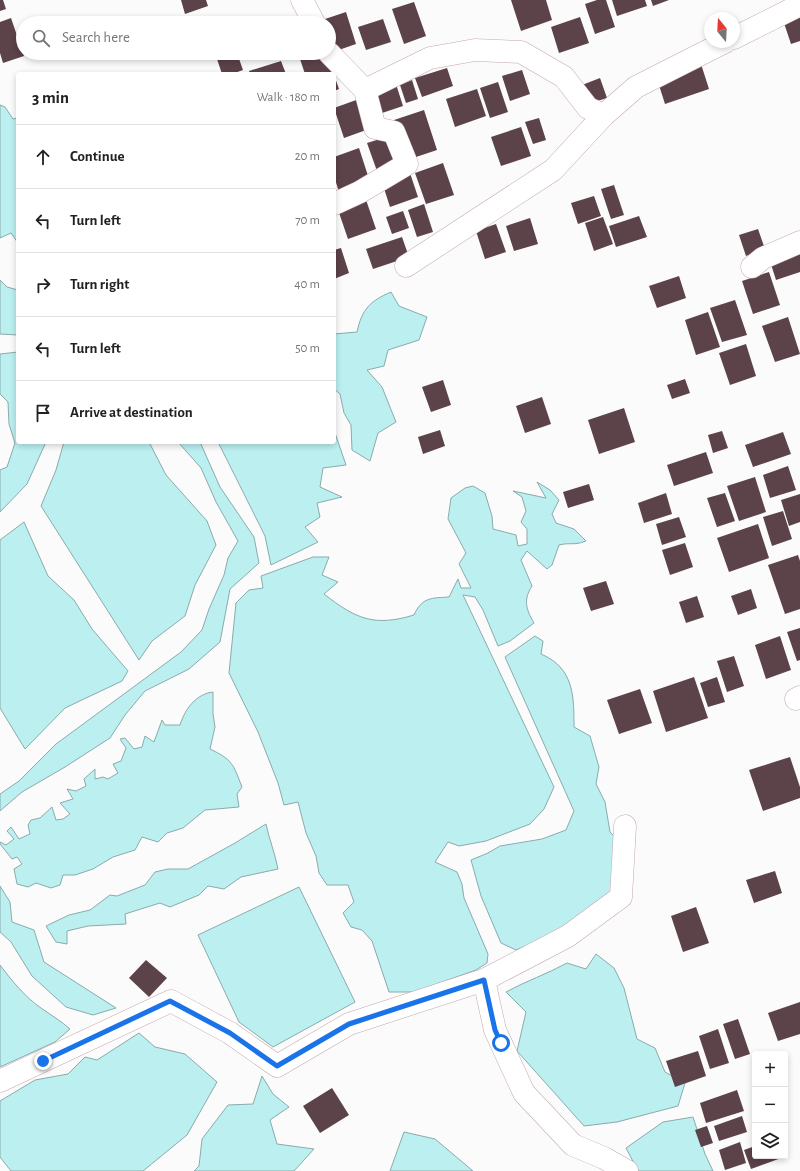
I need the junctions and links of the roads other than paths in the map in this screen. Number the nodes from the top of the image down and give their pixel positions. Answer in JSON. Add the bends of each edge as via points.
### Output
{"nodes":[{"id":1,"x":302,"y":0,"type":"edge"},
{"id":2,"x":800,"y":5,"type":"edge"},
{"id":3,"x":310,"y":16,"type":"edge"},
{"id":4,"x":740,"y":35,"type":"edge"},
{"id":5,"x":713,"y":48,"type":"edge"},
{"id":6,"x":336,"y":60,"type":"edge"},
{"id":7,"x":365,"y":90,"type":"junction"},
{"id":8,"x":604,"y":115,"type":"junction"},
{"id":9,"x":336,"y":203,"type":"edge"},
{"id":10,"x":800,"y":242,"type":"edge"},
{"id":11,"x":406,"y":266,"type":"dead end"},
{"id":12,"x":752,"y":267,"type":"dead end"},
{"id":13,"x":625,"y":826,"type":"dead end"},
{"id":14,"x":484,"y":980,"type":"junction"},
{"id":15,"x":0,"y":1081,"type":"edge"},
{"id":16,"x":627,"y":1171,"type":"edge"}],
"edges":[{"from":1,"to":3,"type":"street"},
{"from":2,"to":4,"type":"street"},
{"from":5,"to":8,"type":"street","via":[[636,87]]},
{"from":6,"to":7,"type":"street"},
{"from":7,"to":8,"type":"street","via":[[430,58],[475,50],[521,52],[564,77],[588,108]]},
{"from":7,"to":9,"type":"street","via":[[375,128],[394,132],[407,164]]},
{"from":8,"to":11,"type":"street","via":[[553,170]]},
{"from":10,"to":12,"type":"street","via":[[763,258]]},
{"from":13,"to":14,"type":"street","via":[[621,897],[568,936]]},
{"from":14,"to":15,"type":"street","via":[[349,1024],[277,1066],[230,1033],[170,1001]]},
{"from":14,"to":16,"type":"street","via":[[495,1030],[524,1093],[573,1145]]}]}
